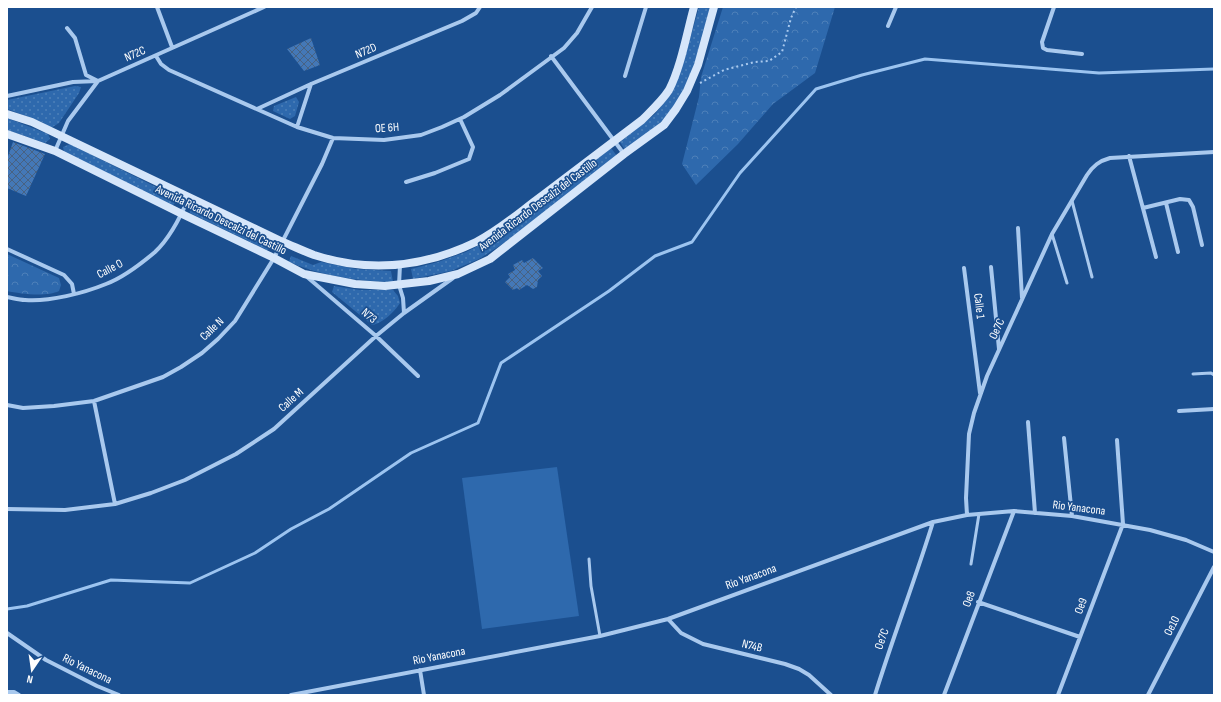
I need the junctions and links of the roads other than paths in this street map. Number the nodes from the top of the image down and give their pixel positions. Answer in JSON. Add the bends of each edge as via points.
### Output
{"nodes":[{"id":1,"x":157,"y":7,"type":"edge"},
{"id":2,"x":264,"y":7,"type":"edge"},
{"id":3,"x":480,"y":7,"type":"edge"},
{"id":4,"x":592,"y":7,"type":"edge"},
{"id":5,"x":646,"y":7,"type":"edge"},
{"id":6,"x":694,"y":7,"type":"edge"},
{"id":7,"x":714,"y":7,"type":"edge"},
{"id":8,"x":896,"y":7,"type":"edge"},
{"id":9,"x":1054,"y":7,"type":"edge"},
{"id":10,"x":888,"y":26,"type":"dead end"},
{"id":11,"x":67,"y":28,"type":"dead end"},
{"id":12,"x":172,"y":47,"type":"junction"},
{"id":13,"x":1082,"y":54,"type":"dead end"},
{"id":14,"x":156,"y":56,"type":"junction"},
{"id":15,"x":551,"y":56,"type":"junction"},
{"id":16,"x":625,"y":76,"type":"dead end"},
{"id":17,"x":98,"y":81,"type":"junction"},
{"id":18,"x":311,"y":84,"type":"junction"},
{"id":19,"x":7,"y":96,"type":"edge"},
{"id":20,"x":257,"y":109,"type":"junction"},
{"id":21,"x":7,"y":114,"type":"edge"},
{"id":22,"x":460,"y":119,"type":"junction"},
{"id":23,"x":297,"y":127,"type":"junction"},
{"id":24,"x":7,"y":134,"type":"edge"},
{"id":25,"x":61,"y":136,"type":"junction"},
{"id":26,"x":333,"y":138,"type":"junction"},
{"id":27,"x":614,"y":141,"type":"junction"},
{"id":28,"x":55,"y":151,"type":"junction"},
{"id":29,"x":1214,"y":152,"type":"edge"},
{"id":30,"x":624,"y":154,"type":"junction"},
{"id":31,"x":1129,"y":156,"type":"junction"},
{"id":32,"x":406,"y":182,"type":"dead end"},
{"id":33,"x":189,"y":197,"type":"junction"},
{"id":34,"x":1072,"y":201,"type":"junction"},
{"id":35,"x":1166,"y":203,"type":"junction"},
{"id":36,"x":1143,"y":208,"type":"junction"},
{"id":37,"x":182,"y":214,"type":"junction"},
{"id":38,"x":1018,"y":228,"type":"dead end"},
{"id":39,"x":1052,"y":234,"type":"junction"},
{"id":40,"x":283,"y":242,"type":"junction"},
{"id":41,"x":1202,"y":245,"type":"dead end"},
{"id":42,"x":7,"y":249,"type":"edge"},
{"id":43,"x":1178,"y":252,"type":"dead end"},
{"id":44,"x":1156,"y":257,"type":"dead end"},
{"id":45,"x":274,"y":258,"type":"junction"},
{"id":46,"x":400,"y":265,"type":"junction"},
{"id":47,"x":991,"y":267,"type":"dead end"},
{"id":48,"x":964,"y":268,"type":"dead end"},
{"id":49,"x":304,"y":274,"type":"junction"},
{"id":50,"x":458,"y":274,"type":"junction"},
{"id":51,"x":1092,"y":277,"type":"dead end"},
{"id":52,"x":1067,"y":283,"type":"dead end"},
{"id":53,"x":399,"y":285,"type":"junction"},
{"id":54,"x":74,"y":294,"type":"junction"},
{"id":55,"x":7,"y":297,"type":"edge"},
{"id":56,"x":1022,"y":300,"type":"junction"},
{"id":57,"x":404,"y":312,"type":"junction"},
{"id":58,"x":376,"y":336,"type":"junction"},
{"id":59,"x":999,"y":349,"type":"junction"},
{"id":60,"x":1192,"y":374,"type":"dead end"},
{"id":61,"x":1214,"y":375,"type":"edge"},
{"id":62,"x":418,"y":376,"type":"dead end"},
{"id":63,"x":980,"y":394,"type":"junction"},
{"id":64,"x":94,"y":401,"type":"junction"},
{"id":65,"x":7,"y":405,"type":"edge"},
{"id":66,"x":1214,"y":409,"type":"edge"},
{"id":67,"x":1179,"y":411,"type":"dead end"},
{"id":68,"x":1028,"y":422,"type":"dead end"},
{"id":69,"x":1064,"y":438,"type":"dead end"},
{"id":70,"x":1116,"y":440,"type":"dead end"},
{"id":71,"x":115,"y":504,"type":"junction"},
{"id":72,"x":7,"y":509,"type":"edge"},
{"id":73,"x":1014,"y":511,"type":"junction"},
{"id":74,"x":1035,"y":513,"type":"junction"},
{"id":75,"x":979,"y":514,"type":"junction"},
{"id":76,"x":968,"y":515,"type":"junction"},
{"id":77,"x":1072,"y":516,"type":"junction"},
{"id":78,"x":933,"y":522,"type":"junction"},
{"id":79,"x":1123,"y":524,"type":"junction"},
{"id":80,"x":1214,"y":552,"type":"edge"},
{"id":81,"x":589,"y":560,"type":"dead end"},
{"id":82,"x":971,"y":564,"type":"dead end"},
{"id":83,"x":1214,"y":567,"type":"edge"},
{"id":84,"x":978,"y":602,"type":"junction"},
{"id":85,"x":668,"y":619,"type":"junction"},
{"id":86,"x":7,"y":634,"type":"edge"},
{"id":87,"x":600,"y":636,"type":"junction"},
{"id":88,"x":1080,"y":637,"type":"junction"},
{"id":89,"x":420,"y":670,"type":"junction"},
{"id":90,"x":7,"y":692,"type":"edge"},
{"id":91,"x":19,"y":695,"type":"edge"},
{"id":92,"x":119,"y":695,"type":"edge"},
{"id":93,"x":291,"y":695,"type":"edge"},
{"id":94,"x":424,"y":695,"type":"edge"},
{"id":95,"x":831,"y":695,"type":"edge"},
{"id":96,"x":875,"y":695,"type":"edge"},
{"id":97,"x":944,"y":695,"type":"edge"},
{"id":98,"x":1058,"y":695,"type":"edge"},
{"id":99,"x":1148,"y":695,"type":"edge"}],
"edges":[{"from":1,"to":12,"type":"street"},
{"from":2,"to":12,"type":"street","name":"N72C"},
{"from":3,"to":18,"type":"street","name":"N72D","via":[[476,13],[462,21]]},
{"from":4,"to":15,"type":"street","name":"OE 6H","via":[[577,33],[564,48]]},
{"from":5,"to":16,"type":"street"},
{"from":6,"to":27,"type":"street","name":"Avenida Ricardo Descalzi del Castillo","via":[[669,90],[642,120]]},
{"from":7,"to":30,"type":"street","name":"Avenida Ricardo Descalzi del Castillo","via":[[698,65],[676,110],[664,125]]},
{"from":8,"to":10,"type":"street"},
{"from":9,"to":13,"type":"street","via":[[1042,42],[1043,48]]},
{"from":11,"to":17,"type":"street","via":[[75,38],[86,75]]},
{"from":12,"to":14,"type":"street","name":"N72C"},
{"from":14,"to":17,"type":"street","name":"N72C"},
{"from":14,"to":20,"type":"street","name":"OE 6H","via":[[168,70]]},
{"from":15,"to":22,"type":"street","name":"OE 6H","via":[[500,95]]},
{"from":15,"to":27,"type":"street"},
{"from":17,"to":19,"type":"street","name":"N72C","via":[[73,82]]},
{"from":17,"to":25,"type":"street","via":[[68,121]]},
{"from":18,"to":20,"type":"street","name":"N72D"},
{"from":18,"to":23,"type":"street"},
{"from":20,"to":23,"type":"street","name":"OE 6H"},
{"from":21,"to":25,"type":"street","name":"Avenida Ricardo Descalzi del Castillo","via":[[32,122]]},
{"from":22,"to":26,"type":"street","name":"OE 6H","via":[[421,135],[384,140]]},
{"from":22,"to":32,"type":"street","via":[[473,147],[469,159]]},
{"from":23,"to":26,"type":"street","name":"OE 6H"},
{"from":24,"to":28,"type":"street","name":"Avenida Ricardo Descalzi del Castillo"},
{"from":25,"to":28,"type":"street"},
{"from":25,"to":33,"type":"street","name":"Avenida Ricardo Descalzi del Castillo"},
{"from":26,"to":40,"type":"street","name":"Calle N"},
{"from":27,"to":30,"type":"street"},
{"from":27,"to":46,"type":"street","name":"Avenida Ricardo Descalzi del Castillo","via":[[477,242],[450,253]]},
{"from":28,"to":37,"type":"street","name":"Avenida Ricardo Descalzi del Castillo"},
{"from":29,"to":31,"type":"street"},
{"from":30,"to":50,"type":"street","name":"Avenida Ricardo Descalzi del Castillo","via":[[490,259]]},
{"from":31,"to":34,"type":"street","name":"Oe7C","via":[[1110,158],[1092,167]]},
{"from":31,"to":36,"type":"street"},
{"from":33,"to":37,"type":"street","name":"Calle O"},
{"from":33,"to":40,"type":"street","name":"Avenida Ricardo Descalzi del Castillo"},
{"from":34,"to":39,"type":"street","name":"Oe7C"},
{"from":34,"to":51,"type":"lane"},
{"from":35,"to":36,"type":"street"},
{"from":35,"to":41,"type":"street","via":[[1180,199],[1187,199],[1192,203]]},
{"from":35,"to":43,"type":"street"},
{"from":36,"to":44,"type":"street"},
{"from":37,"to":45,"type":"street","name":"Avenida Ricardo Descalzi del Castillo"},
{"from":37,"to":54,"type":"street","name":"Calle O","via":[[156,251],[132,269],[108,284]]},
{"from":38,"to":56,"type":"street"},
{"from":39,"to":52,"type":"lane"},
{"from":39,"to":56,"type":"street","name":"Oe7C"},
{"from":40,"to":45,"type":"street","name":"Calle N"},
{"from":40,"to":46,"type":"street","name":"Avenida Ricardo Descalzi del Castillo","via":[[340,262]]},
{"from":42,"to":54,"type":"street","via":[[64,275],[72,284]]},
{"from":45,"to":49,"type":"street","name":"Avenida Ricardo Descalzi del Castillo"},
{"from":45,"to":64,"type":"street","name":"Calle N","via":[[235,321],[202,352],[181,368],[163,377]]},
{"from":46,"to":53,"type":"street"},
{"from":47,"to":59,"type":"street"},
{"from":48,"to":63,"type":"street","name":"Calle 1"},
{"from":49,"to":53,"type":"street","name":"Avenida Ricardo Descalzi del Castillo","via":[[355,284]]},
{"from":49,"to":58,"type":"street","name":"N73"},
{"from":50,"to":53,"type":"street","name":"Avenida Ricardo Descalzi del Castillo"},
{"from":50,"to":57,"type":"street","name":"Calle M"},
{"from":53,"to":57,"type":"street"},
{"from":54,"to":55,"type":"street","name":"Calle O","via":[[48,300]]},
{"from":56,"to":59,"type":"street","name":"Oe7C"},
{"from":57,"to":58,"type":"street","name":"Calle M"},
{"from":58,"to":62,"type":"street","name":"N73"},
{"from":58,"to":71,"type":"street","name":"Calle M","via":[[274,430],[236,454],[185,480]]},
{"from":59,"to":63,"type":"street","name":"Oe7C"},
{"from":60,"to":61,"type":"lane"},
{"from":63,"to":76,"type":"street","name":"Oe7C","via":[[969,434],[966,498]]},
{"from":64,"to":65,"type":"street","name":"Calle N","via":[[23,408]]},
{"from":64,"to":71,"type":"street"},
{"from":66,"to":67,"type":"street"},
{"from":68,"to":74,"type":"street"},
{"from":69,"to":77,"type":"street"},
{"from":70,"to":79,"type":"street"},
{"from":71,"to":72,"type":"street","name":"Calle M","via":[[65,510]]},
{"from":73,"to":74,"type":"street","name":"Rio Yanacona"},
{"from":73,"to":75,"type":"street","name":"Rio Yanacona"},
{"from":73,"to":84,"type":"street","name":"Oe8"},
{"from":74,"to":77,"type":"street","name":"Rio Yanacona"},
{"from":75,"to":76,"type":"street","name":"Rio Yanacona"},
{"from":75,"to":82,"type":"lane"},
{"from":76,"to":78,"type":"street","name":"Rio Yanacona"},
{"from":77,"to":79,"type":"street","name":"Rio Yanacona"},
{"from":78,"to":85,"type":"street","name":"Rio Yanacona"},
{"from":78,"to":96,"type":"street","name":"Oe7C"},
{"from":79,"to":80,"type":"street","name":"Rio Yanacona","via":[[1186,540]]},
{"from":79,"to":88,"type":"street","name":"Oe9"},
{"from":81,"to":87,"type":"lane"},
{"from":83,"to":99,"type":"street","name":"Oe10"},
{"from":84,"to":88,"type":"street"},
{"from":84,"to":97,"type":"street","name":"Oe8"},
{"from":85,"to":87,"type":"street","name":"Rio Yanacona"},
{"from":85,"to":95,"type":"street","name":"N74B","via":[[681,633],[703,644],[799,669]]},
{"from":86,"to":92,"type":"street","name":"Rio Yanacona","via":[[46,660]]},
{"from":87,"to":89,"type":"street","name":"Rio Yanacona"},
{"from":88,"to":98,"type":"street","name":"Oe9"},
{"from":89,"to":93,"type":"street","name":"Rio Yanacona"},
{"from":89,"to":94,"type":"street"},
{"from":90,"to":91,"type":"street"}]}
